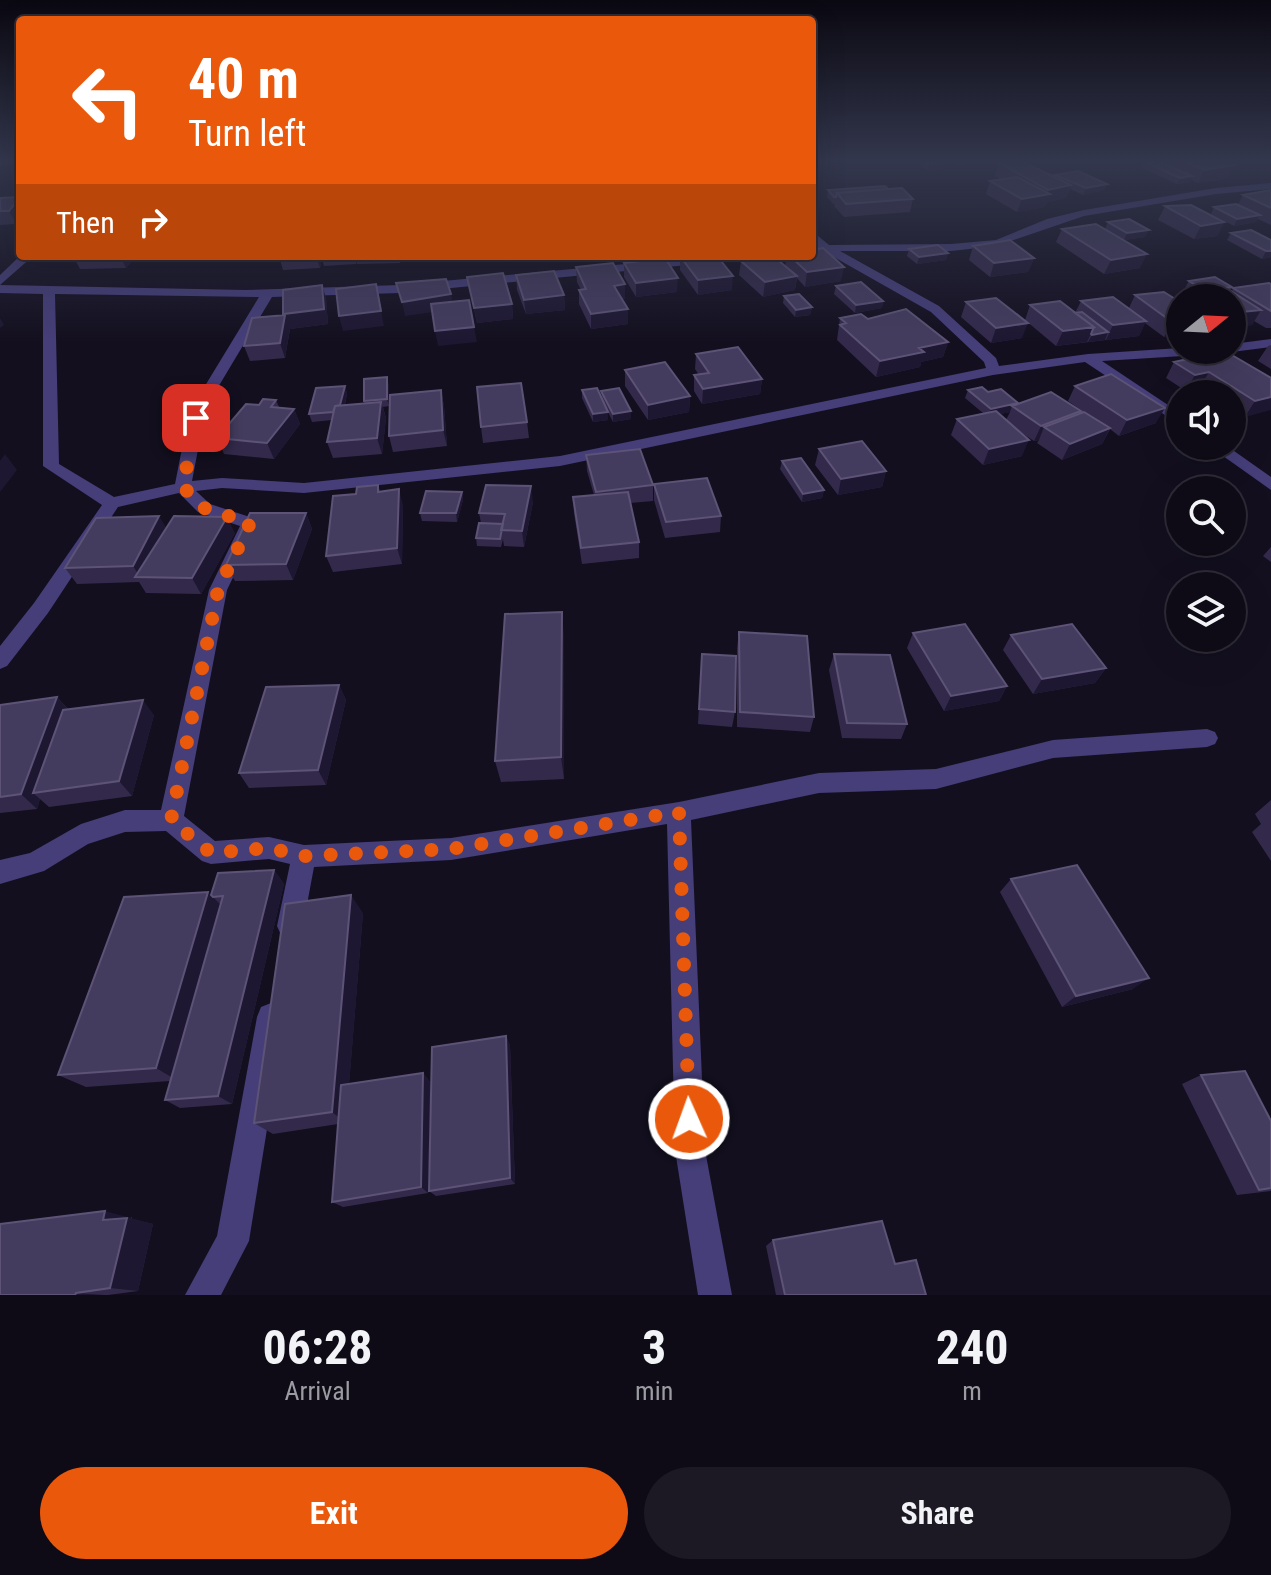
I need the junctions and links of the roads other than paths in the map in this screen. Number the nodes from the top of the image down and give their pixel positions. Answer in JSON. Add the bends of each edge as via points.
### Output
{"nodes":[{"id":1,"x":1052,"y":221,"type":"edge"},
{"id":2,"x":819,"y":249,"type":"edge"},
{"id":3,"x":23,"y":260,"type":"edge"},
{"id":4,"x":709,"y":260,"type":"edge"},
{"id":5,"x":0,"y":281,"type":"edge"},
{"id":6,"x":0,"y":289,"type":"edge"},
{"id":7,"x":49,"y":290,"type":"junction"},
{"id":8,"x":268,"y":293,"type":"junction"},
{"id":9,"x":1271,"y":343,"type":"edge"},
{"id":10,"x":1246,"y":346,"type":"edge"},
{"id":11,"x":1166,"y":353,"type":"edge"},
{"id":12,"x":1088,"y":358,"type":"junction"},
{"id":13,"x":993,"y":371,"type":"junction"},
{"id":14,"x":1166,"y":411,"type":"edge"},
{"id":15,"x":1236,"y":460,"type":"edge"},
{"id":16,"x":1271,"y":485,"type":"edge"},
{"id":17,"x":183,"y":487,"type":"junction"},
{"id":18,"x":112,"y":503,"type":"junction"},
{"id":19,"x":0,"y":661,"type":"edge"},
{"id":20,"x":1207,"y":738,"type":"dead end"},
{"id":21,"x":679,"y":812,"type":"junction"},
{"id":22,"x":171,"y":820,"type":"junction"},
{"id":23,"x":304,"y":856,"type":"junction"},
{"id":24,"x":0,"y":872,"type":"edge"},
{"id":25,"x":284,"y":954,"type":"edge"},
{"id":26,"x":276,"y":995,"type":"edge"},
{"id":27,"x":202,"y":1295,"type":"edge"},
{"id":28,"x":715,"y":1295,"type":"edge"}],
"edges":[{"from":1,"to":2,"type":"street","via":[[984,244]]},
{"from":2,"to":13,"type":"street","via":[[935,309],[991,361]]},
{"from":3,"to":5,"type":"street"},
{"from":4,"to":8,"type":"street","via":[[452,286]]},
{"from":6,"to":7,"type":"street"},
{"from":7,"to":8,"type":"street"},
{"from":7,"to":18,"type":"street","via":[[51,466]]},
{"from":8,"to":17,"type":"street","via":[[204,399]]},
{"from":9,"to":10,"type":"street"},
{"from":11,"to":12,"type":"street"},
{"from":12,"to":13,"type":"street"},
{"from":12,"to":14,"type":"street"},
{"from":13,"to":17,"type":"street","via":[[560,461],[304,488],[222,483]]},
{"from":15,"to":16,"type":"street"},
{"from":17,"to":18,"type":"street"},
{"from":17,"to":22,"type":"street","via":[[204,508],[250,523],[218,590]]},
{"from":18,"to":19,"type":"street"},
{"from":20,"to":21,"type":"street","via":[[1053,749],[936,779],[819,783]]},
{"from":21,"to":23,"type":"street","via":[[451,849]]},
{"from":21,"to":28,"type":"street","via":[[690,1150]]},
{"from":22,"to":23,"type":"street","via":[[211,853],[269,848]]},
{"from":22,"to":24,"type":"street","via":[[125,821],[81,835],[35,863]]},
{"from":23,"to":25,"type":"street"},
{"from":26,"to":27,"type":"street","via":[[233,1241]]}]}
